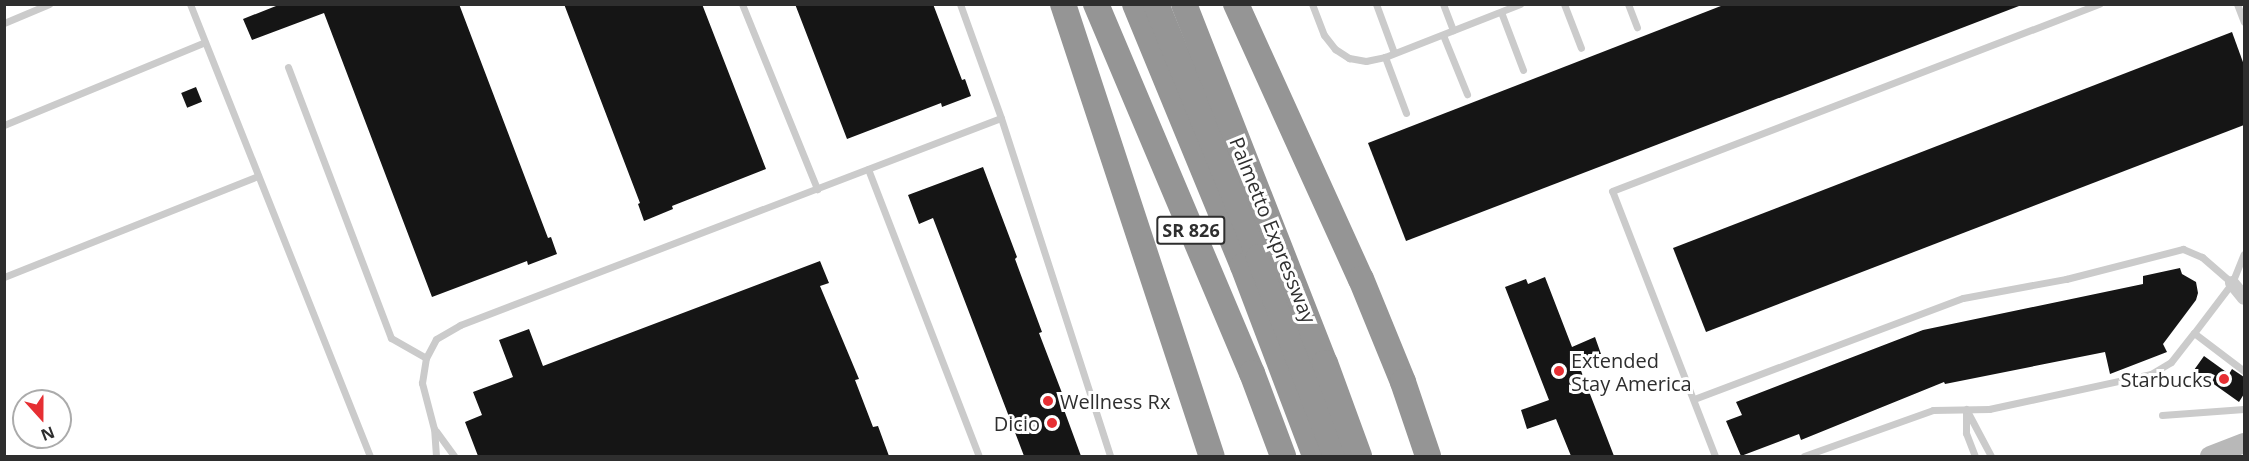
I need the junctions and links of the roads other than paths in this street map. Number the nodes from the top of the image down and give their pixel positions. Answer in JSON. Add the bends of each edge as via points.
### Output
{"nodes":[{"id":1,"x":50,"y":4,"type":"edge"},
{"id":2,"x":190,"y":4,"type":"edge"},
{"id":3,"x":742,"y":4,"type":"edge"},
{"id":4,"x":960,"y":4,"type":"edge"},
{"id":5,"x":1063,"y":4,"type":"edge"},
{"id":6,"x":1096,"y":4,"type":"edge"},
{"id":7,"x":1135,"y":4,"type":"edge"},
{"id":8,"x":1156,"y":4,"type":"edge"},
{"id":9,"x":1184,"y":4,"type":"edge"},
{"id":10,"x":1236,"y":4,"type":"edge"},
{"id":11,"x":1312,"y":4,"type":"edge"},
{"id":12,"x":1376,"y":4,"type":"edge"},
{"id":13,"x":1443,"y":4,"type":"edge"},
{"id":14,"x":1520,"y":4,"type":"edge"},
{"id":15,"x":1564,"y":4,"type":"edge"},
{"id":16,"x":1628,"y":4,"type":"edge"},
{"id":17,"x":2099,"y":4,"type":"edge"},
{"id":18,"x":2237,"y":4,"type":"edge"},
{"id":19,"x":1510,"y":6,"type":"edge"},
{"id":20,"x":1501,"y":12,"type":"junction"},
{"id":21,"x":2244,"y":22,"type":"edge"},
{"id":22,"x":4,"y":23,"type":"edge"},
{"id":23,"x":1637,"y":27,"type":"dead end"},
{"id":24,"x":1453,"y":30,"type":"junction"},
{"id":25,"x":1443,"y":35,"type":"junction"},
{"id":26,"x":205,"y":42,"type":"junction"},
{"id":27,"x":1581,"y":48,"type":"dead end"},
{"id":28,"x":1394,"y":53,"type":"junction"},
{"id":29,"x":1385,"y":57,"type":"junction"},
{"id":30,"x":288,"y":67,"type":"dead end"},
{"id":31,"x":1523,"y":70,"type":"dead end"},
{"id":32,"x":1467,"y":94,"type":"dead end"},
{"id":33,"x":1406,"y":113,"type":"dead end"},
{"id":34,"x":1001,"y":118,"type":"junction"},
{"id":35,"x":4,"y":125,"type":"edge"},
{"id":36,"x":868,"y":169,"type":"junction"},
{"id":37,"x":258,"y":176,"type":"junction"},
{"id":38,"x":817,"y":189,"type":"junction"},
{"id":39,"x":2244,"y":254,"type":"edge"},
{"id":40,"x":4,"y":278,"type":"edge"},
{"id":41,"x":2232,"y":283,"type":"junction"},
{"id":42,"x":2244,"y":298,"type":"edge"},
{"id":43,"x":2194,"y":333,"type":"junction"},
{"id":44,"x":426,"y":358,"type":"junction"},
{"id":45,"x":2244,"y":371,"type":"edge"},
{"id":46,"x":1694,"y":399,"type":"junction"},
{"id":47,"x":1966,"y":409,"type":"junction"},
{"id":48,"x":2244,"y":409,"type":"edge"},
{"id":49,"x":2162,"y":415,"type":"dead end"},
{"id":50,"x":434,"y":429,"type":"junction"},
{"id":51,"x":2244,"y":443,"type":"edge"},
{"id":52,"x":370,"y":456,"type":"edge"},
{"id":53,"x":436,"y":456,"type":"edge"},
{"id":54,"x":454,"y":456,"type":"edge"},
{"id":55,"x":979,"y":456,"type":"edge"},
{"id":56,"x":1110,"y":456,"type":"edge"},
{"id":57,"x":1212,"y":456,"type":"edge"},
{"id":58,"x":1283,"y":456,"type":"edge"},
{"id":59,"x":1315,"y":456,"type":"edge"},
{"id":60,"x":1336,"y":456,"type":"edge"},
{"id":61,"x":1359,"y":456,"type":"edge"},
{"id":62,"x":1428,"y":456,"type":"edge"},
{"id":63,"x":1715,"y":456,"type":"edge"},
{"id":64,"x":1804,"y":456,"type":"edge"},
{"id":65,"x":1975,"y":456,"type":"edge"},
{"id":66,"x":1991,"y":456,"type":"edge"},
{"id":67,"x":2210,"y":456,"type":"edge"}],
"edges":[{"from":1,"to":22,"type":"lane"},
{"from":2,"to":26,"type":"lane"},
{"from":3,"to":38,"type":"lane"},
{"from":4,"to":34,"type":"lane"},
{"from":5,"to":57,"type":"highway"},
{"from":6,"to":58,"type":"highway","number":"SR 826","via":[[1252,373]]},
{"from":7,"to":59,"type":"highway","via":[[1243,266]]},
{"from":8,"to":60,"type":"highway"},
{"from":9,"to":61,"type":"highway","name":"Palmetto Expressway"},
{"from":10,"to":62,"type":"highway","via":[[1361,279]]},
{"from":11,"to":29,"type":"lane","via":[[1324,35],[1335,49],[1366,61]]},
{"from":12,"to":28,"type":"lane"},
{"from":13,"to":24,"type":"lane"},
{"from":14,"to":19,"type":"lane"},
{"from":15,"to":27,"type":"lane"},
{"from":16,"to":23,"type":"lane"},
{"from":17,"to":46,"type":"lane","via":[[1612,191]]},
{"from":18,"to":21,"type":"lane"},
{"from":19,"to":20,"type":"lane"},
{"from":20,"to":24,"type":"lane"},
{"from":20,"to":31,"type":"lane"},
{"from":24,"to":25,"type":"lane"},
{"from":25,"to":28,"type":"lane"},
{"from":25,"to":32,"type":"lane"},
{"from":26,"to":35,"type":"lane"},
{"from":26,"to":37,"type":"lane"},
{"from":28,"to":29,"type":"lane"},
{"from":29,"to":33,"type":"lane"},
{"from":30,"to":44,"type":"lane","via":[[391,338]]},
{"from":34,"to":36,"type":"lane"},
{"from":34,"to":56,"type":"lane"},
{"from":36,"to":38,"type":"lane"},
{"from":36,"to":55,"type":"lane"},
{"from":37,"to":40,"type":"lane"},
{"from":37,"to":52,"type":"lane"},
{"from":38,"to":44,"type":"lane","via":[[460,325],[436,339]]},
{"from":39,"to":41,"type":"lane"},
{"from":41,"to":42,"type":"street"},
{"from":41,"to":43,"type":"lane"},
{"from":41,"to":46,"type":"lane","via":[[2202,257],[2183,249],[2066,279],[1963,298]]},
{"from":43,"to":45,"type":"lane"},
{"from":43,"to":47,"type":"lane","via":[[2171,362],[2151,374],[1989,409]]},
{"from":44,"to":50,"type":"lane","via":[[422,383]]},
{"from":46,"to":63,"type":"lane"},
{"from":47,"to":64,"type":"lane","via":[[1933,410]]},
{"from":47,"to":65,"type":"lane","via":[[1966,433]]},
{"from":47,"to":66,"type":"lane"},
{"from":48,"to":49,"type":"lane"},
{"from":50,"to":53,"type":"lane"},
{"from":50,"to":54,"type":"lane"},
{"from":51,"to":67,"type":"main road"}]}
